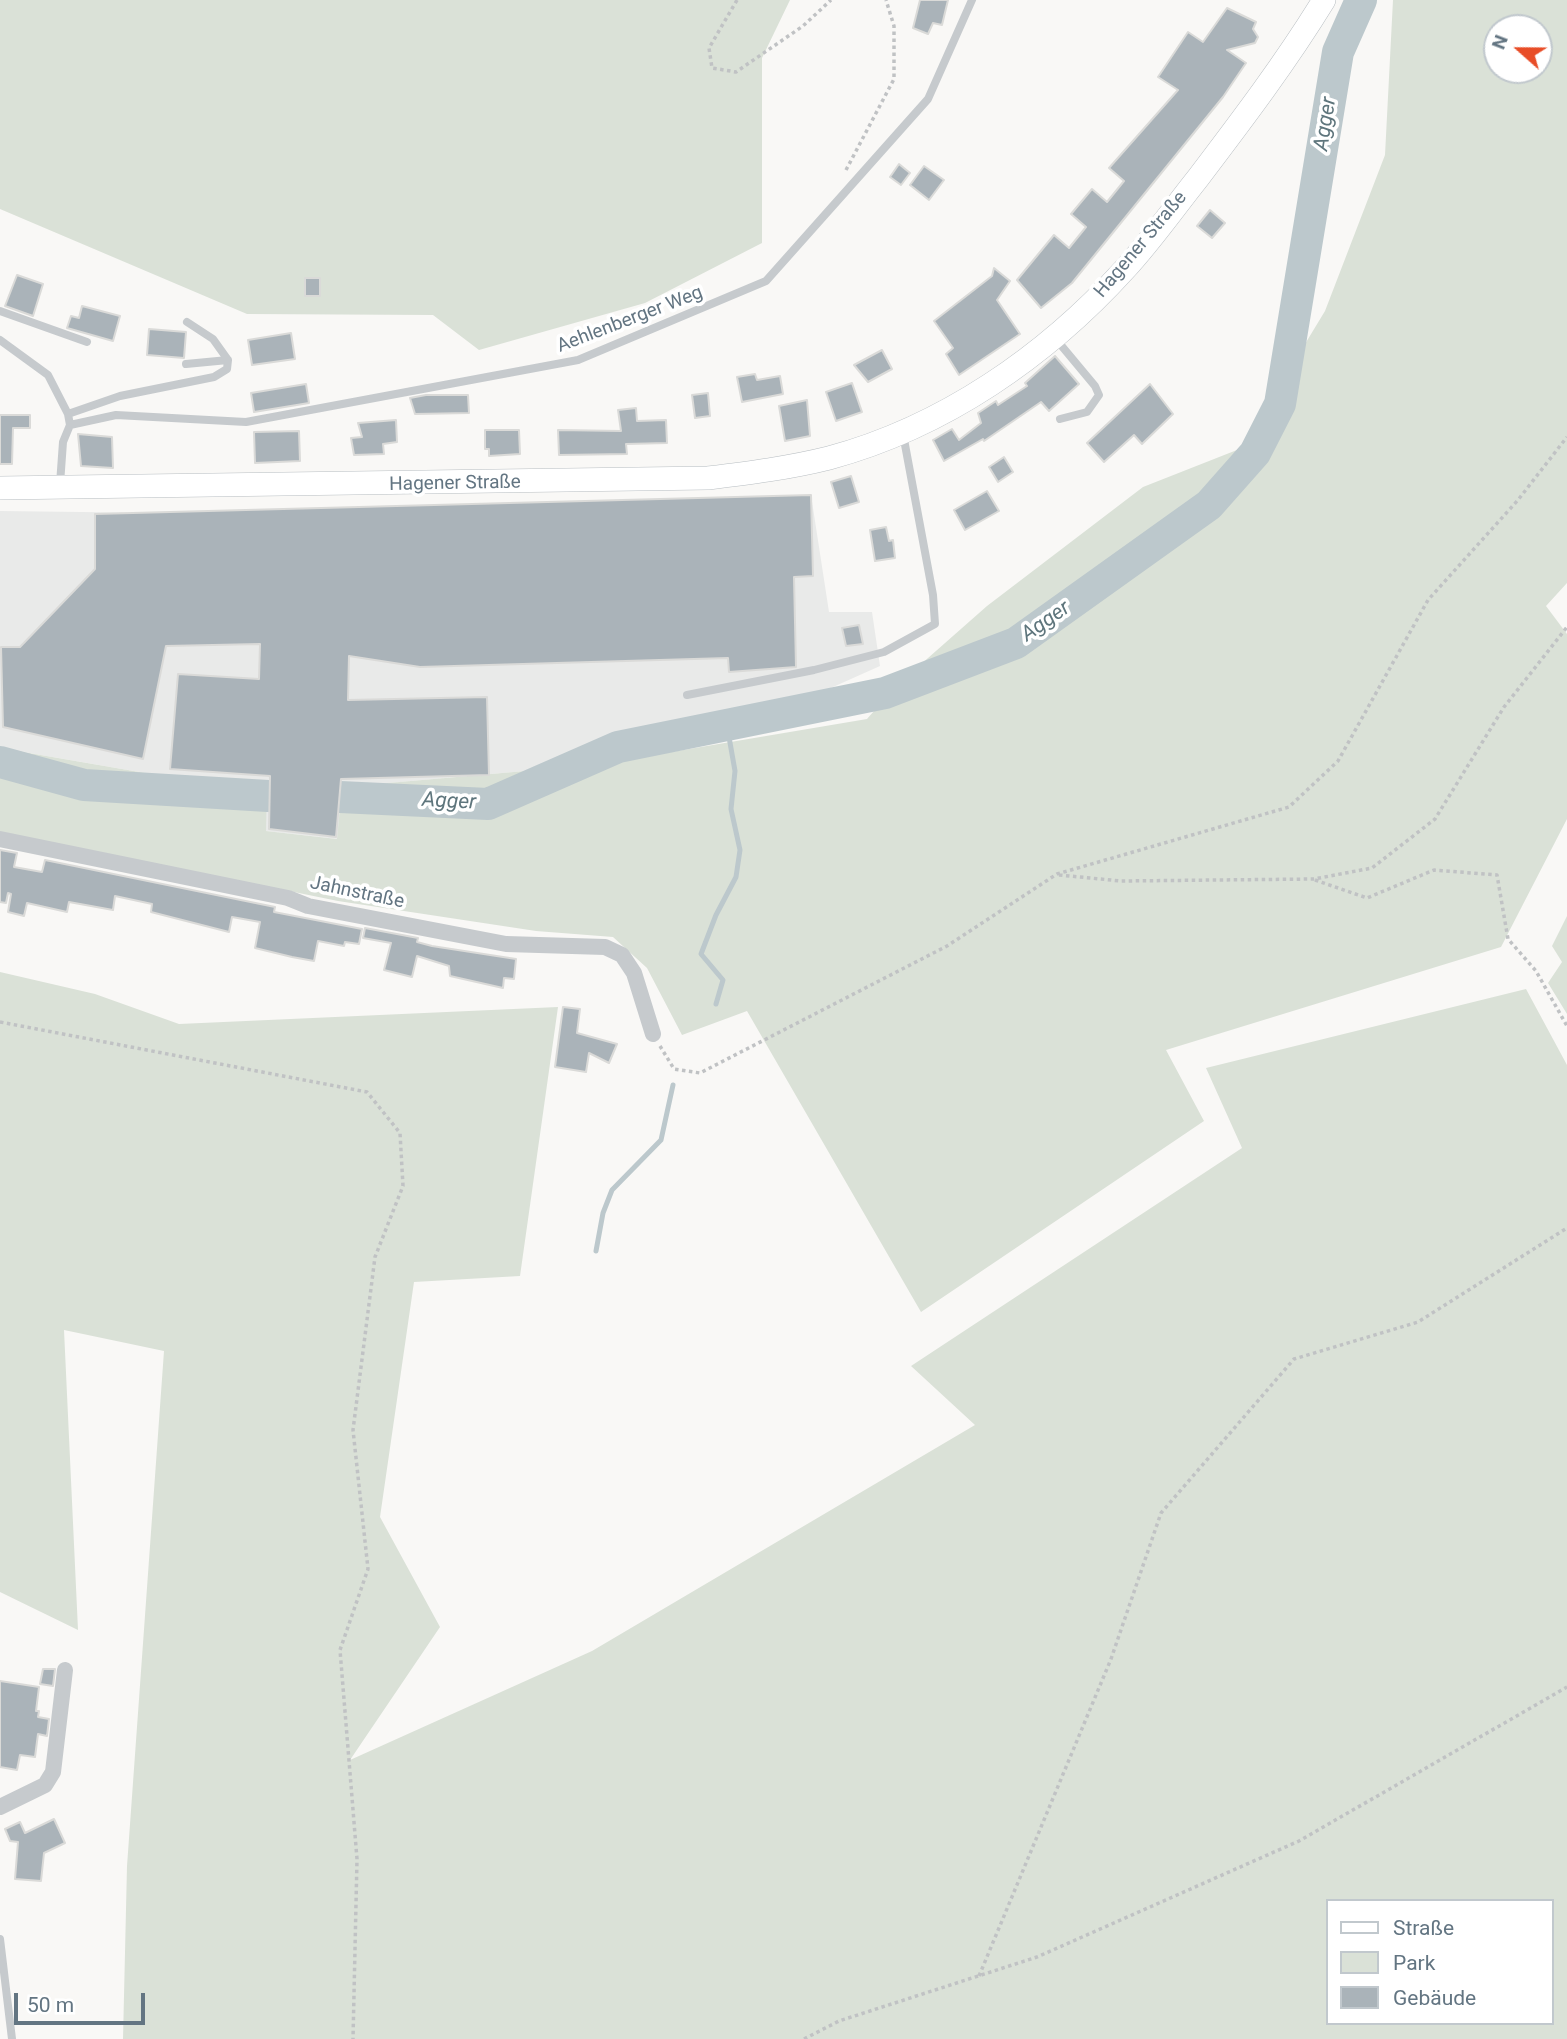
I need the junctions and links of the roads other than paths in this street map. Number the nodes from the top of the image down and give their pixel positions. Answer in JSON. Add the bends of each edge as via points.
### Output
{"nodes":[{"id":1,"x":972,"y":0,"type":"edge"},
{"id":2,"x":1324,"y":0,"type":"edge"},
{"id":3,"x":0,"y":311,"type":"edge"},
{"id":4,"x":187,"y":323,"type":"dead end"},
{"id":5,"x":1055,"y":338,"type":"junction"},
{"id":6,"x":0,"y":340,"type":"edge"},
{"id":7,"x":87,"y":342,"type":"dead end"},
{"id":8,"x":228,"y":360,"type":"junction"},
{"id":9,"x":186,"y":364,"type":"dead end"},
{"id":10,"x":68,"y":414,"type":"junction"},
{"id":11,"x":1060,"y":419,"type":"dead end"},
{"id":12,"x":70,"y":425,"type":"junction"},
{"id":13,"x":903,"y":431,"type":"junction"},
{"id":14,"x":0,"y":488,"type":"edge"},
{"id":15,"x":60,"y":489,"type":"junction"},
{"id":16,"x":687,"y":695,"type":"dead end"},
{"id":17,"x":0,"y":839,"type":"edge"},
{"id":18,"x":653,"y":1034,"type":"road end"},
{"id":19,"x":65,"y":1670,"type":"dead end"},
{"id":20,"x":0,"y":1807,"type":"edge"},
{"id":21,"x":0,"y":1939,"type":"edge"},
{"id":22,"x":12,"y":2039,"type":"edge"}],
"edges":[{"from":1,"to":12,"type":"lane","name":"Aehlenberger Weg","via":[[928,99],[766,281],[578,360],[246,422],[116,415]]},
{"from":2,"to":5,"type":"main road","name":"Hagener Straße","via":[[1255,103],[1141,257]]},
{"from":3,"to":7,"type":"lane"},
{"from":4,"to":8,"type":"lane","via":[[214,340]]},
{"from":5,"to":11,"type":"lane","via":[[1099,395],[1087,412]]},
{"from":5,"to":13,"type":"main road","name":"Hagener Straße","via":[[981,392]]},
{"from":6,"to":10,"type":"lane","via":[[48,375]]},
{"from":8,"to":9,"type":"lane"},
{"from":8,"to":10,"type":"lane","via":[[227,369],[214,377],[120,396]]},
{"from":10,"to":12,"type":"lane"},
{"from":12,"to":15,"type":"lane","via":[[63,442]]},
{"from":13,"to":15,"type":"main road","name":"Hagener Straße","via":[[831,457],[708,478]]},
{"from":13,"to":16,"type":"lane","via":[[935,624],[884,652]]},
{"from":14,"to":15,"type":"main road","name":"Hagener Straße"},
{"from":17,"to":18,"type":"street","name":"Jahnstraße","via":[[506,944],[605,947],[622,956],[634,973]]},
{"from":19,"to":20,"type":"street","via":[[53,1772],[45,1785]]},
{"from":21,"to":22,"type":"lane"}]}
